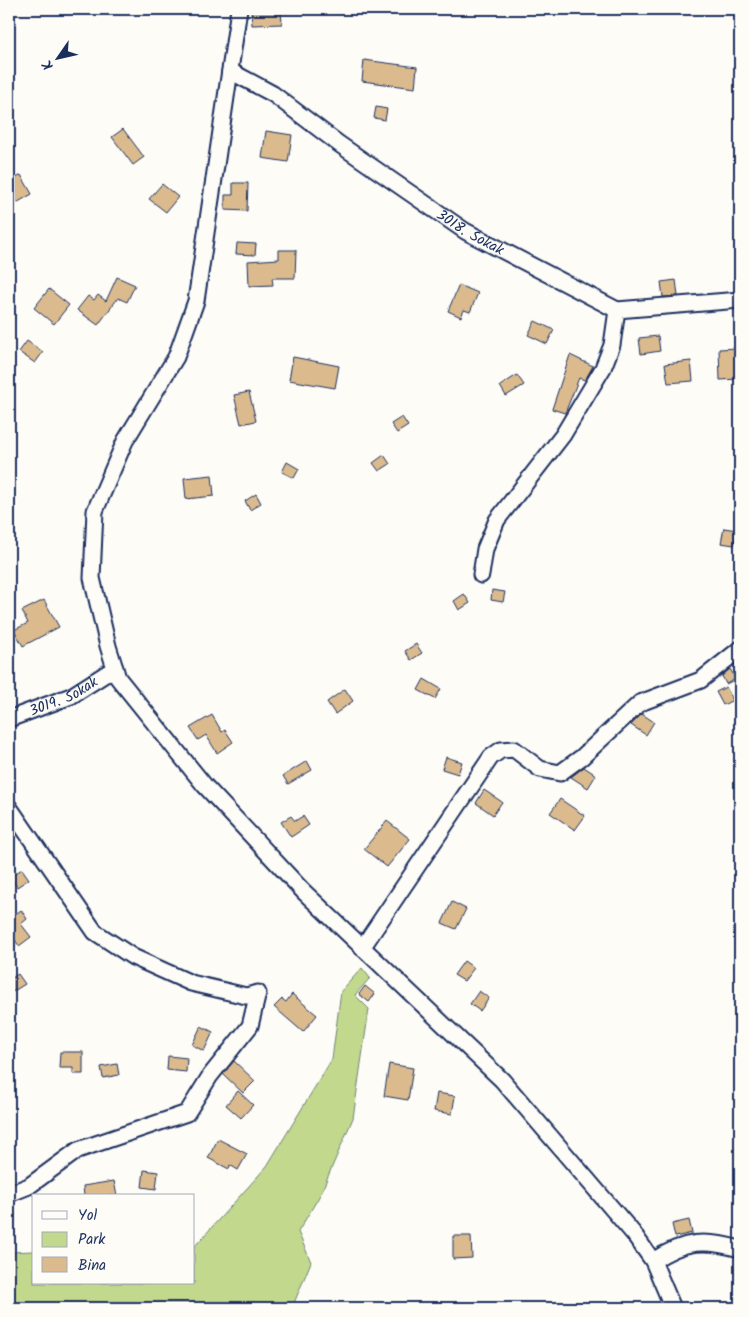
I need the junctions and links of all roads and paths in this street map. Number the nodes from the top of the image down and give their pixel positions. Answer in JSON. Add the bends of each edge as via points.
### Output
{"nodes":[{"id":1,"x":239,"y":9,"type":"edge"},
{"id":2,"x":230,"y":71,"type":"junction"},
{"id":3,"x":740,"y":300,"type":"edge"},
{"id":4,"x":616,"y":310,"type":"junction"},
{"id":5,"x":481,"y":575,"type":"dead end"},
{"id":6,"x":740,"y":649,"type":"edge"},
{"id":7,"x":115,"y":668,"type":"junction"},
{"id":8,"x":9,"y":718,"type":"edge"},
{"id":9,"x":9,"y":807,"type":"edge"},
{"id":10,"x":362,"y":948,"type":"junction"},
{"id":11,"x":9,"y":1194,"type":"edge"},
{"id":12,"x":740,"y":1249,"type":"edge"},
{"id":13,"x":653,"y":1261,"type":"junction"},
{"id":14,"x":673,"y":1308,"type":"edge"}],
"edges":[{"from":1,"to":2,"type":"street"},
{"from":2,"to":4,"type":"street","name":"3018. Sokak","via":[[273,94],[465,231]]},
{"from":2,"to":7,"type":"street","via":[[196,301],[176,357],[124,441],[95,511],[92,578]]},
{"from":3,"to":4,"type":"street"},
{"from":4,"to":5,"type":"street","via":[[612,345],[603,368],[563,435],[497,520],[484,549]]},
{"from":6,"to":10,"type":"street","via":[[701,680],[640,703],[560,773],[540,769],[514,749],[501,750],[469,789]]},
{"from":7,"to":8,"type":"street","name":"3019. Sokak","via":[[71,696]]},
{"from":7,"to":10,"type":"street","via":[[118,678],[205,786],[303,891]]},
{"from":9,"to":11,"type":"street","via":[[95,932],[133,957],[191,983],[246,996],[258,993],[250,1026],[210,1076],[187,1113],[78,1150],[29,1186]]},
{"from":10,"to":13,"type":"street","via":[[502,1080],[634,1233]]},
{"from":12,"to":13,"type":"street","via":[[718,1243],[693,1242],[666,1252]]},
{"from":13,"to":14,"type":"street"}]}
